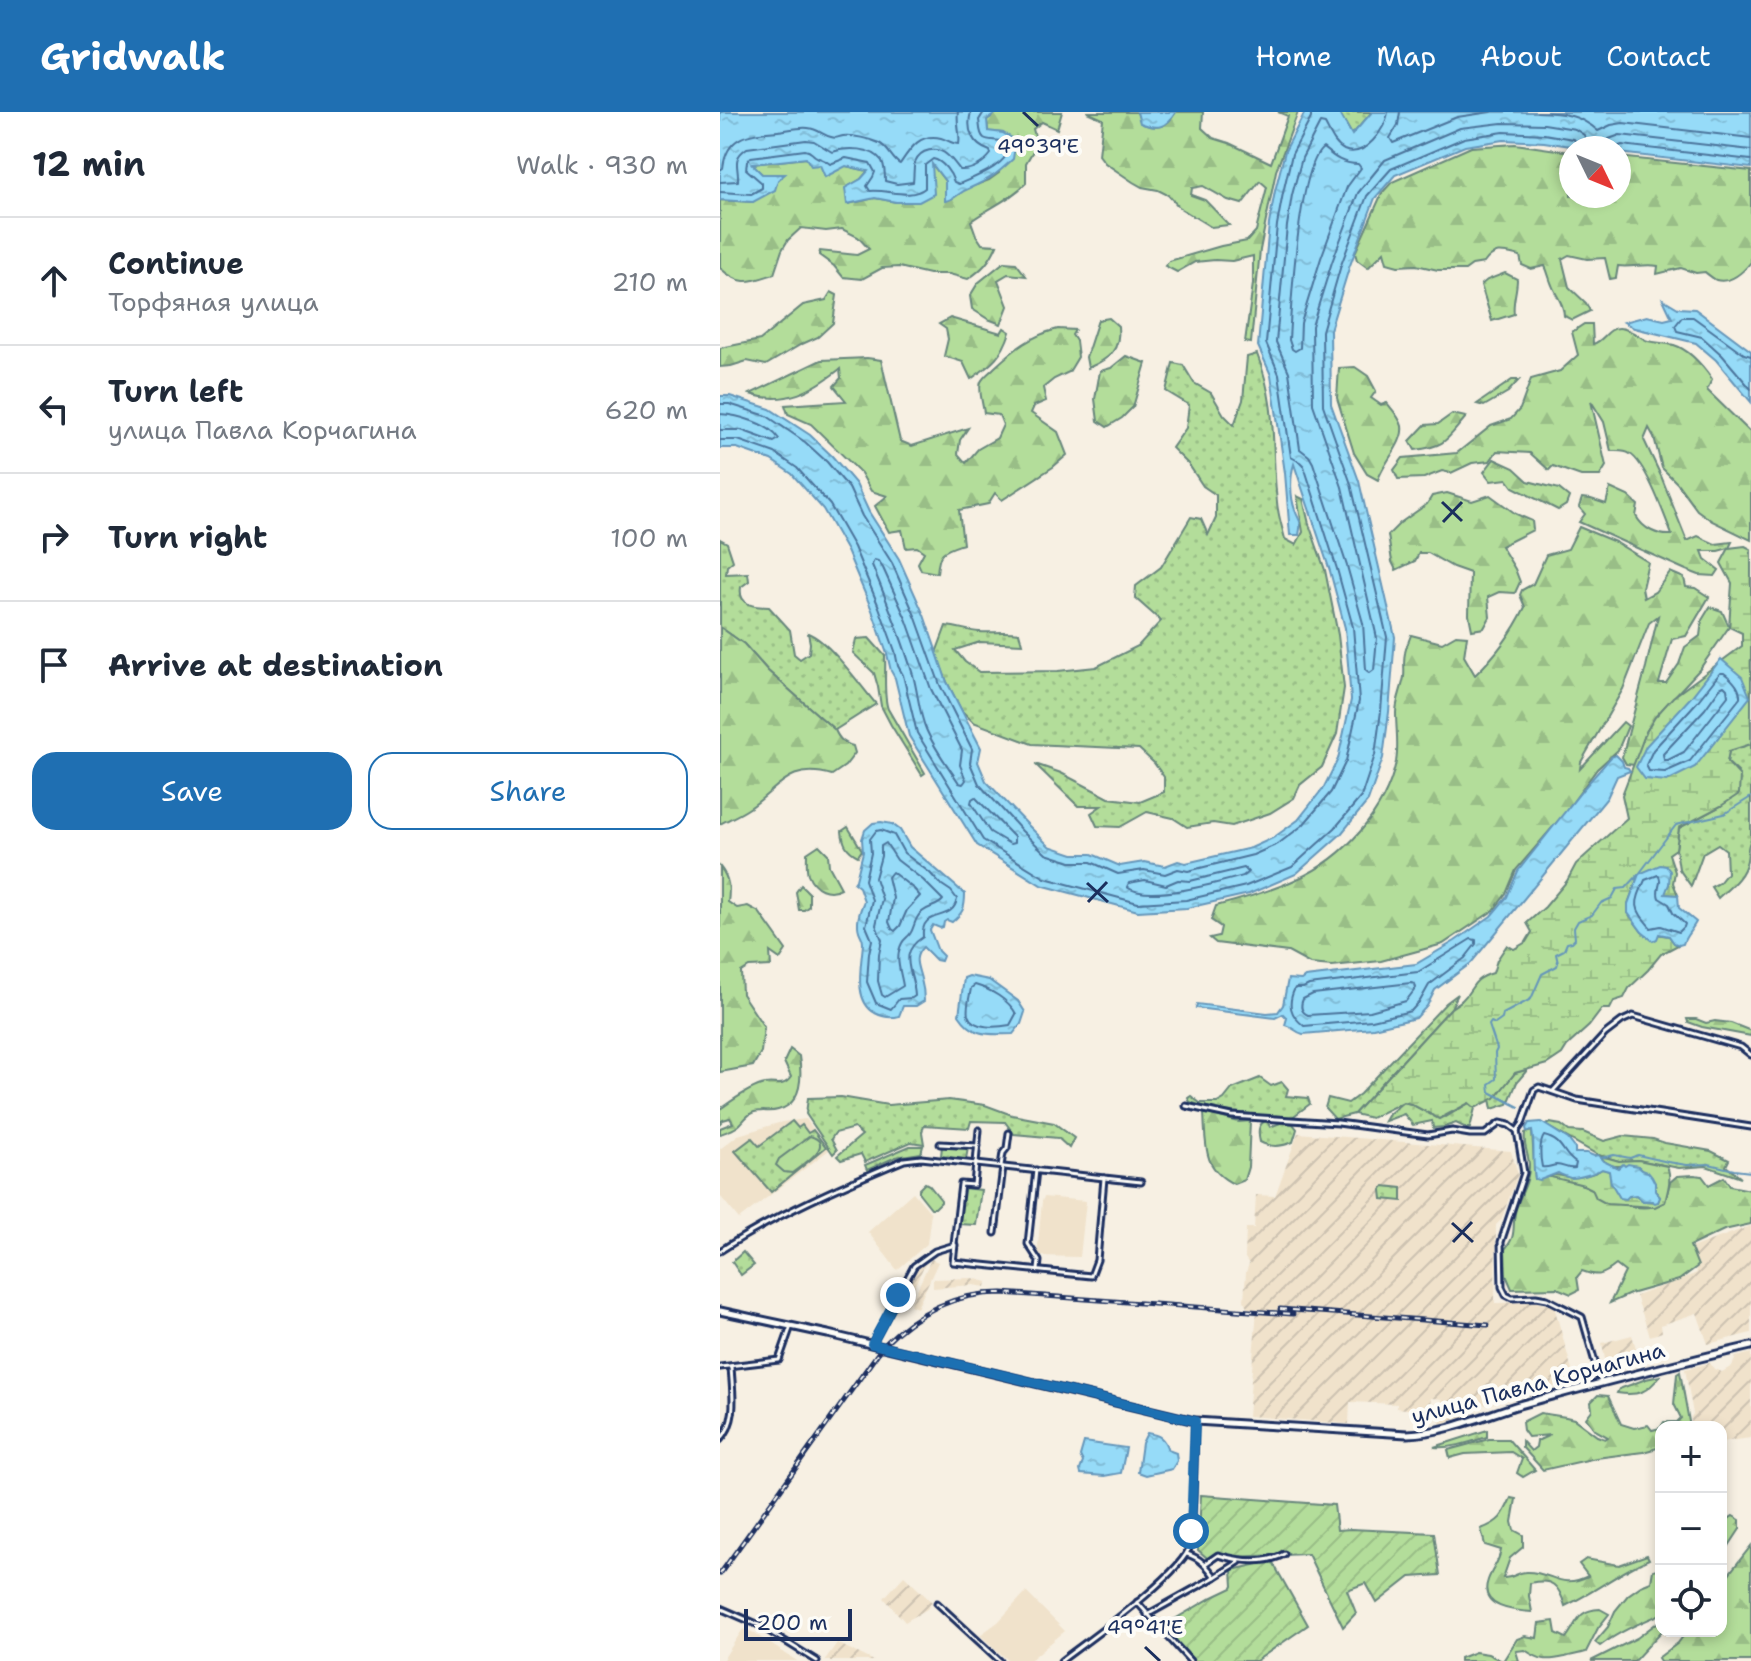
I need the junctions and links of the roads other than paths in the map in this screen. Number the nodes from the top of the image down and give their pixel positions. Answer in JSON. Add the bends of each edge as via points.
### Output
{"nodes":[{"id":1,"x":1751,"y":1055,"type":"edge"},
{"id":2,"x":1553,"y":1091,"type":"junction"},
{"id":3,"x":1186,"y":1106,"type":"dead end"},
{"id":4,"x":1751,"y":1127,"type":"edge"},
{"id":5,"x":979,"y":1130,"type":"dead end"},
{"id":6,"x":1517,"y":1131,"type":"junction"},
{"id":7,"x":1009,"y":1133,"type":"dead end"},
{"id":8,"x":940,"y":1144,"type":"dead end"},
{"id":9,"x":978,"y":1146,"type":"junction"},
{"id":10,"x":977,"y":1164,"type":"junction"},
{"id":11,"x":1002,"y":1166,"type":"junction"},
{"id":12,"x":1036,"y":1170,"type":"junction"},
{"id":13,"x":1104,"y":1178,"type":"junction"},
{"id":14,"x":1141,"y":1182,"type":"dead end"},
{"id":15,"x":995,"y":1233,"type":"dead end"},
{"id":16,"x":955,"y":1245,"type":"junction"},
{"id":17,"x":720,"y":1251,"type":"edge"},
{"id":18,"x":1038,"y":1270,"type":"junction"},
{"id":19,"x":720,"y":1311,"type":"edge"},
{"id":20,"x":791,"y":1326,"type":"junction"},
{"id":21,"x":872,"y":1344,"type":"junction"},
{"id":22,"x":1751,"y":1346,"type":"edge"},
{"id":23,"x":731,"y":1366,"type":"junction"},
{"id":24,"x":720,"y":1367,"type":"edge"},
{"id":25,"x":1601,"y":1383,"type":"junction"},
{"id":26,"x":1195,"y":1421,"type":"junction"},
{"id":27,"x":720,"y":1440,"type":"edge"},
{"id":28,"x":1187,"y":1554,"type":"junction"},
{"id":29,"x":1284,"y":1554,"type":"dead end"},
{"id":30,"x":1241,"y":1562,"type":"junction"},
{"id":31,"x":1205,"y":1564,"type":"junction"},
{"id":32,"x":1215,"y":1577,"type":"junction"},
{"id":33,"x":1137,"y":1602,"type":"junction"},
{"id":34,"x":937,"y":1603,"type":"dead end"},
{"id":35,"x":720,"y":1608,"type":"edge"},
{"id":36,"x":1147,"y":1615,"type":"junction"},
{"id":37,"x":817,"y":1661,"type":"edge"},
{"id":38,"x":1000,"y":1661,"type":"edge"},
{"id":39,"x":1061,"y":1661,"type":"edge"},
{"id":40,"x":1190,"y":1661,"type":"edge"}],
"edges":[{"from":1,"to":2,"type":"street","via":[[1741,1047],[1633,1016],[1605,1034]]},
{"from":2,"to":4,"type":"street","via":[[1577,1100]]},
{"from":2,"to":6,"type":"street","via":[[1534,1090]]},
{"from":3,"to":6,"type":"street","via":[[1232,1116],[1428,1135],[1485,1134],[1500,1123]]},
{"from":5,"to":9,"type":"street"},
{"from":6,"to":25,"type":"street","via":[[1524,1173],[1501,1242],[1502,1287],[1512,1298],[1547,1299],[1582,1317]]},
{"from":7,"to":11,"type":"street"},
{"from":8,"to":9,"type":"street"},
{"from":9,"to":10,"type":"street"},
{"from":10,"to":11,"type":"street"},
{"from":10,"to":16,"type":"street","via":[[974,1185],[961,1184]]},
{"from":10,"to":17,"type":"street","via":[[904,1160],[789,1212]]},
{"from":11,"to":12,"type":"street"},
{"from":11,"to":15,"type":"street"},
{"from":12,"to":13,"type":"street"},
{"from":12,"to":18,"type":"street","via":[[1028,1244],[1039,1261]]},
{"from":13,"to":14,"type":"street"},
{"from":13,"to":18,"type":"street","via":[[1091,1276]]},
{"from":16,"to":18,"type":"street","via":[[953,1262]]},
{"from":16,"to":21,"type":"street","via":[[914,1266]]},
{"from":19,"to":20,"type":"main road","name":"улица Павла Корчагина"},
{"from":20,"to":21,"type":"main road","name":"улица Павла Корчагина"},
{"from":20,"to":23,"type":"street","via":[[779,1360]]},
{"from":21,"to":26,"type":"main road","name":"улица Павла Корчагина"},
{"from":22,"to":25,"type":"main road","name":"улица Павла Корчагина"},
{"from":23,"to":24,"type":"street"},
{"from":23,"to":27,"type":"street","via":[[733,1413]]},
{"from":25,"to":26,"type":"main road","name":"улица Павла Корчагина","via":[[1417,1434]]},
{"from":26,"to":28,"type":"street"},
{"from":28,"to":31,"type":"street"},
{"from":28,"to":33,"type":"street"},
{"from":29,"to":30,"type":"street"},
{"from":30,"to":31,"type":"street","via":[[1218,1555]]},
{"from":30,"to":32,"type":"street"},
{"from":31,"to":32,"type":"street"},
{"from":32,"to":36,"type":"street"},
{"from":33,"to":36,"type":"street"},
{"from":33,"to":39,"type":"street"},
{"from":34,"to":38,"type":"street"},
{"from":35,"to":37,"type":"street"},
{"from":36,"to":40,"type":"street"}]}
